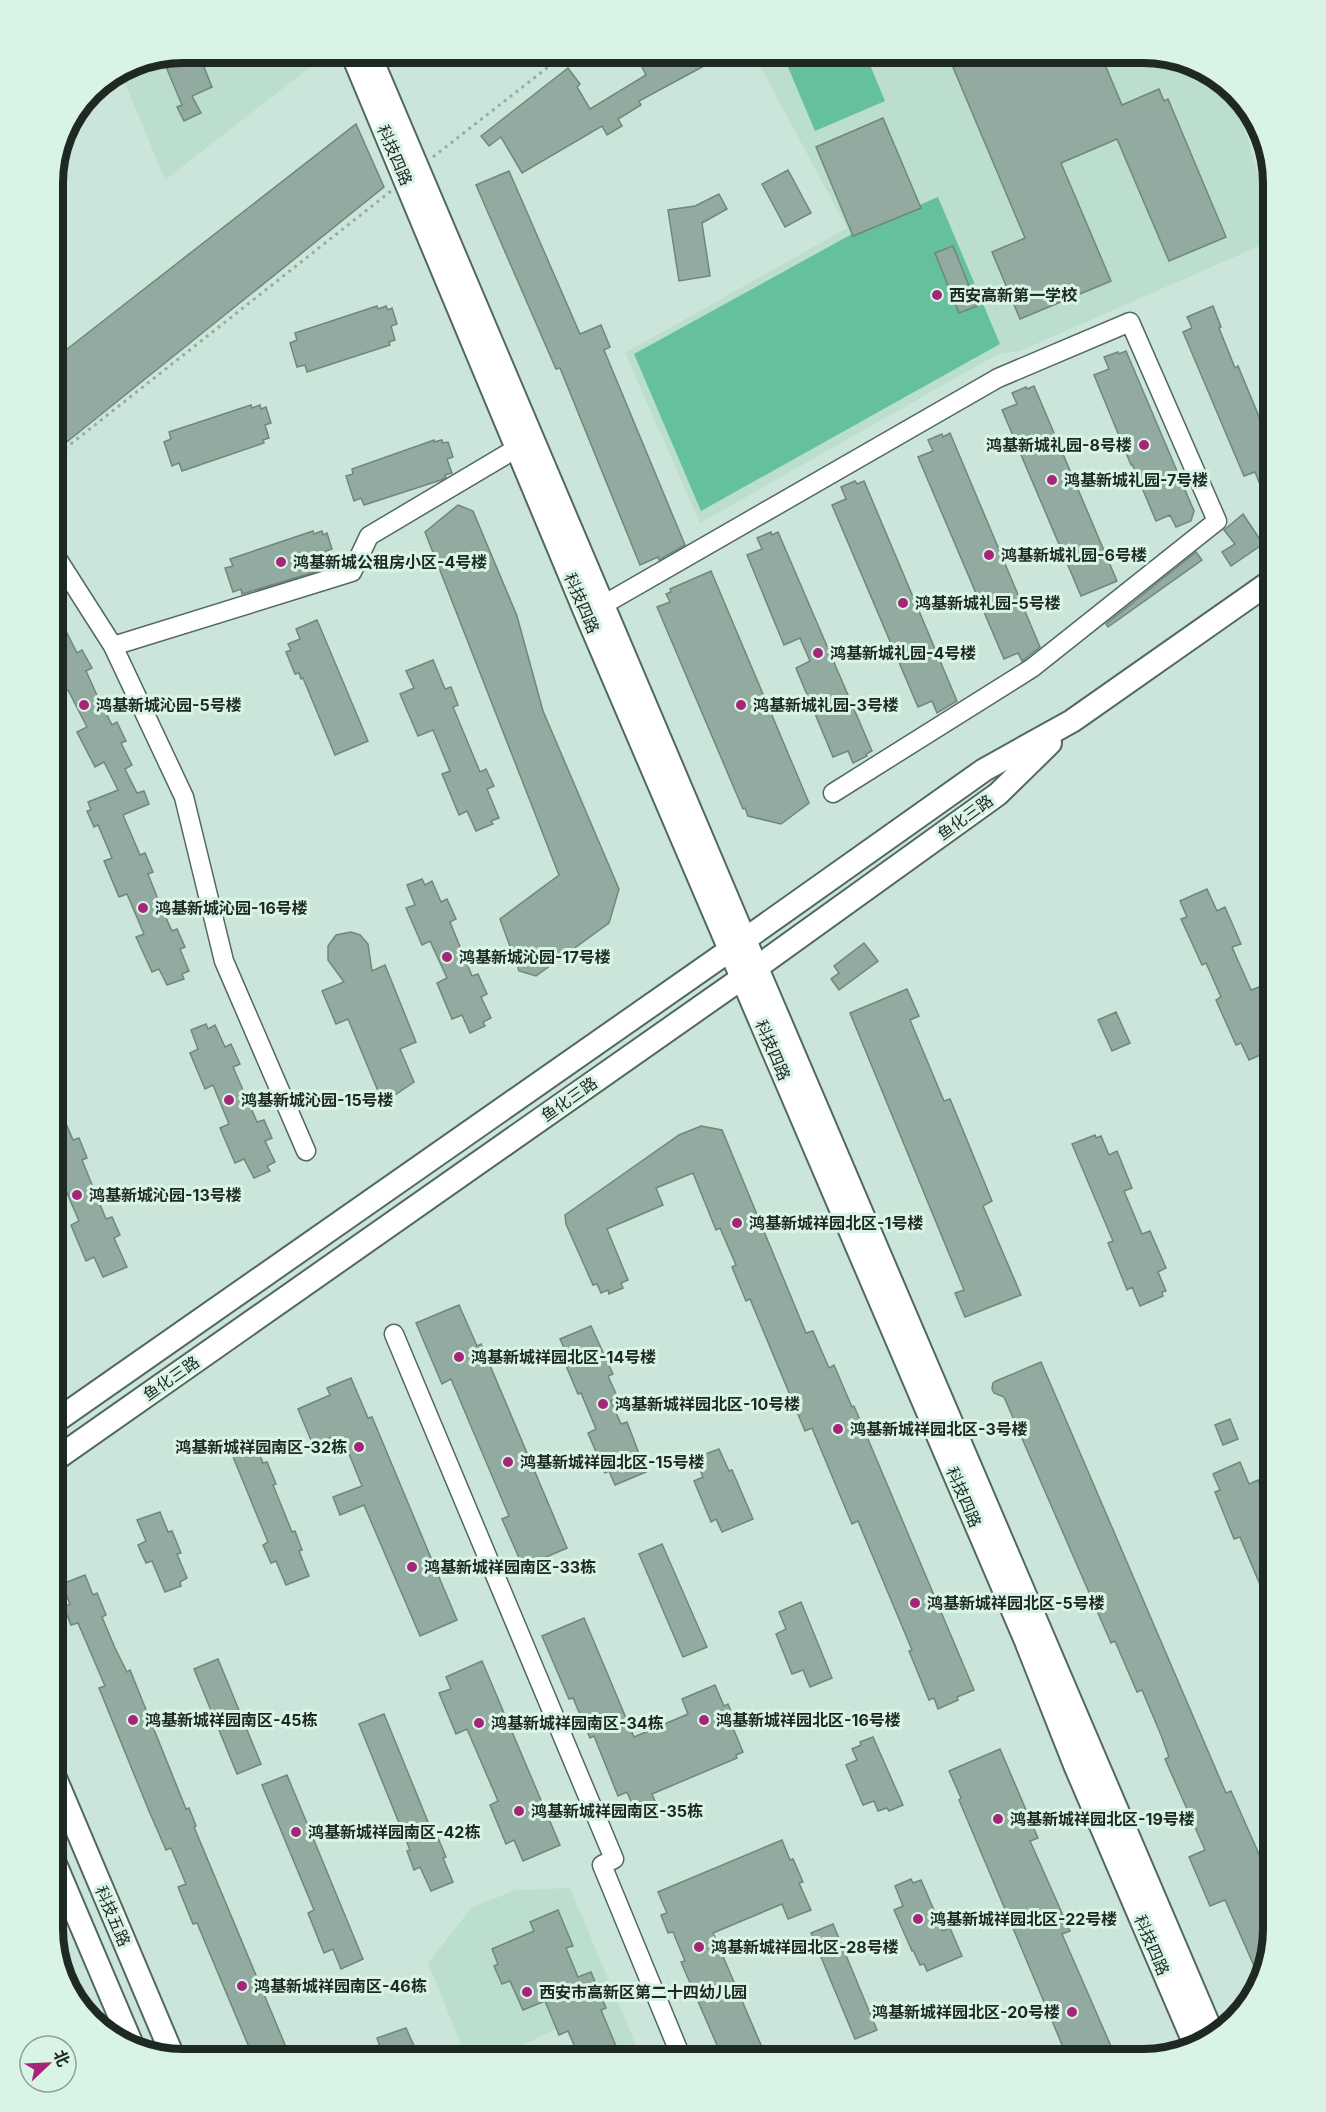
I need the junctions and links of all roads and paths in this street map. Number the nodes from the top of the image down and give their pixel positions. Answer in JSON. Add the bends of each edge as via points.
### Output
{"nodes":[{"id":1,"x":357,"y":63,"type":"edge"},
{"id":2,"x":373,"y":63,"type":"edge"},
{"id":3,"x":553,"y":63,"type":"edge"},
{"id":4,"x":412,"y":174,"type":"junction"},
{"id":5,"x":517,"y":448,"type":"junction"},
{"id":6,"x":63,"y":450,"type":"edge"},
{"id":7,"x":63,"y":568,"type":"edge"},
{"id":8,"x":1263,"y":588,"type":"edge"},
{"id":9,"x":603,"y":605,"type":"junction"},
{"id":10,"x":113,"y":646,"type":"junction"},
{"id":11,"x":1072,"y":721,"type":"junction"},
{"id":12,"x":833,"y":793,"type":"dead end"},
{"id":13,"x":738,"y":945,"type":"junction"},
{"id":14,"x":750,"y":972,"type":"junction"},
{"id":15,"x":306,"y":1151,"type":"dead end"},
{"id":16,"x":394,"y":1334,"type":"dead end"},
{"id":17,"x":63,"y":1416,"type":"edge"},
{"id":18,"x":63,"y":1453,"type":"edge"},
{"id":19,"x":63,"y":1799,"type":"edge"},
{"id":20,"x":63,"y":1885,"type":"edge"},
{"id":21,"x":1210,"y":2029,"type":"edge"},
{"id":22,"x":128,"y":2036,"type":"edge"},
{"id":23,"x":1192,"y":2039,"type":"edge"},
{"id":24,"x":169,"y":2048,"type":"edge"},
{"id":25,"x":678,"y":2049,"type":"edge"}],
"edges":[{"from":1,"to":4,"type":"street","name":"科技四路"},
{"from":2,"to":4,"type":"street","name":"科技四路"},
{"from":3,"to":4,"type":"path"},
{"from":4,"to":5,"type":"street","name":"科技四路"},
{"from":4,"to":6,"type":"path"},
{"from":4,"to":9,"type":"street","name":"科技四路"},
{"from":5,"to":10,"type":"street","via":[[369,536],[352,572]]},
{"from":5,"to":13,"type":"street","name":"科技四路","via":[[587,616]]},
{"from":7,"to":10,"type":"street"},
{"from":8,"to":11,"type":"street","name":"鱼化三路"},
{"from":9,"to":12,"type":"street","via":[[998,378],[1130,322],[1217,521],[1032,668]]},
{"from":9,"to":13,"type":"street","name":"科技四路"},
{"from":10,"to":15,"type":"street","via":[[184,797],[224,961]]},
{"from":11,"to":13,"type":"street","name":"鱼化三路","via":[[984,771]]},
{"from":11,"to":14,"type":"street","name":"鱼化三路","via":[[998,794]]},
{"from":13,"to":14,"type":"street","name":"科技四路"},
{"from":13,"to":17,"type":"street","name":"鱼化三路"},
{"from":14,"to":18,"type":"street","name":"鱼化三路"},
{"from":14,"to":21,"type":"street","name":"科技四路"},
{"from":14,"to":23,"type":"street","name":"科技四路","via":[[1075,1765]]},
{"from":16,"to":25,"type":"street","via":[[614,1859],[602,1865]]},
{"from":19,"to":24,"type":"street","name":"科技五路"},
{"from":20,"to":22,"type":"street","name":"科技五路"}]}
